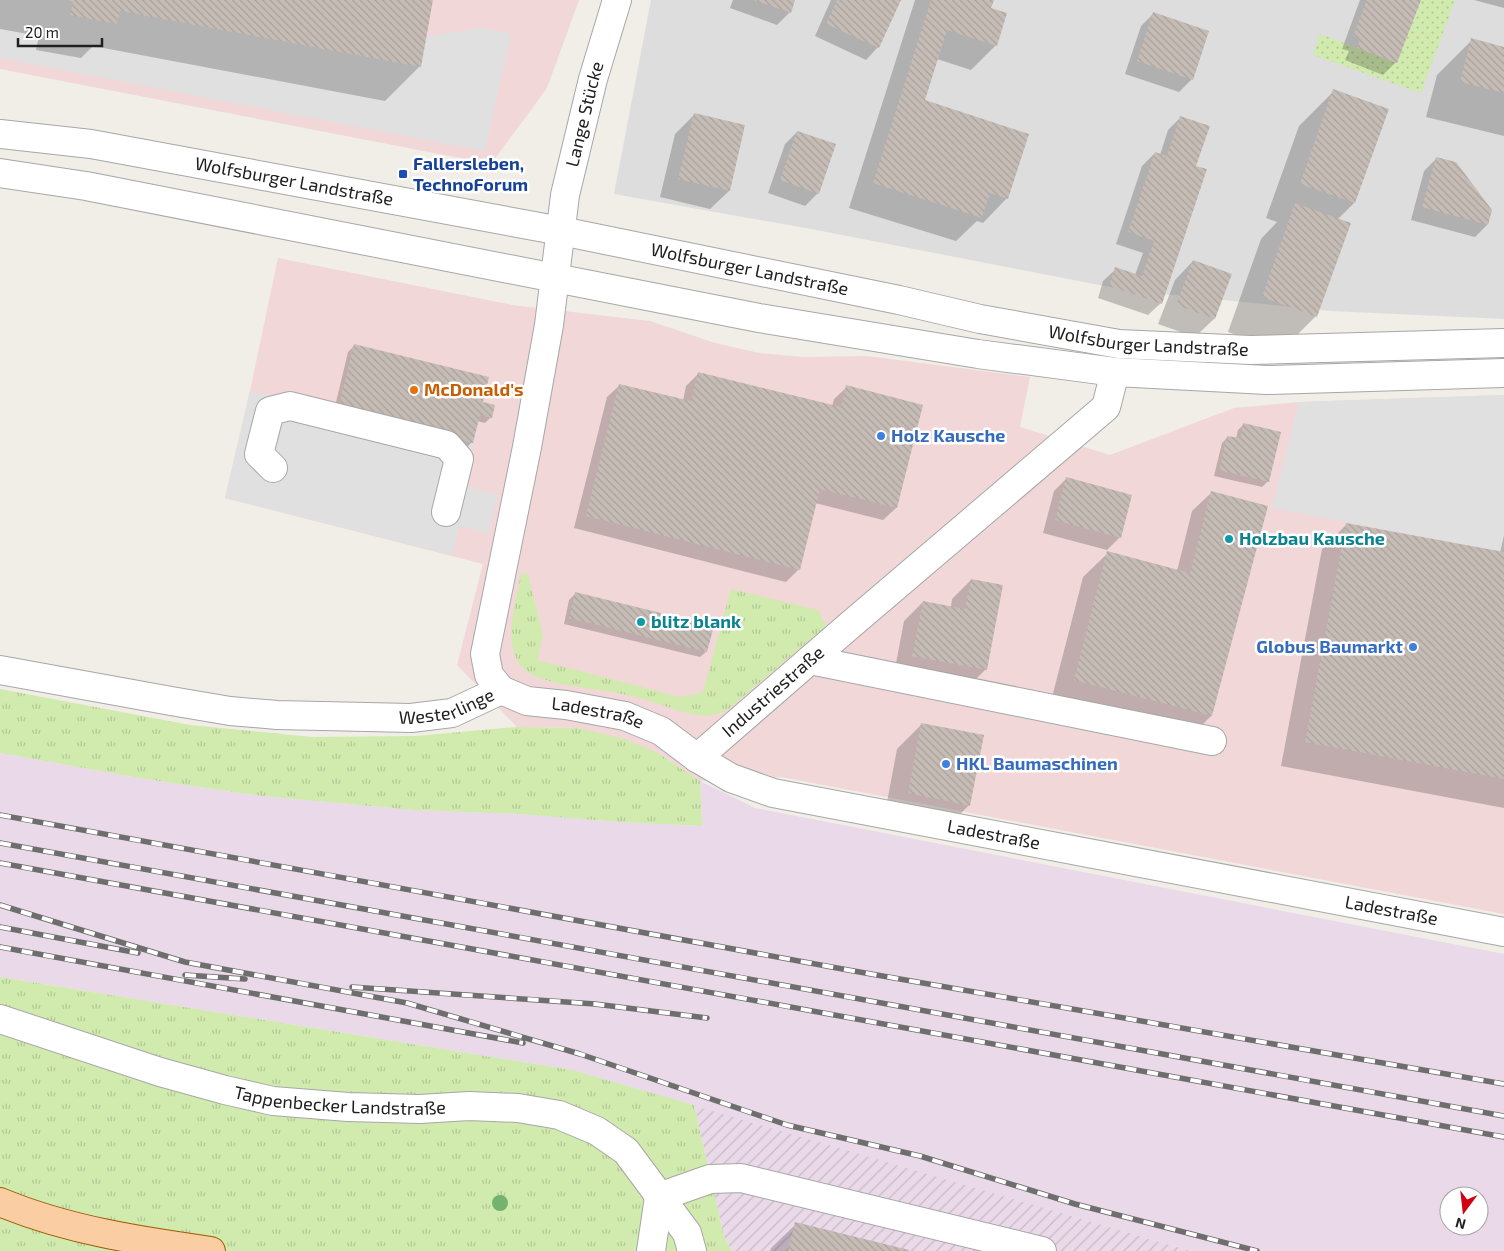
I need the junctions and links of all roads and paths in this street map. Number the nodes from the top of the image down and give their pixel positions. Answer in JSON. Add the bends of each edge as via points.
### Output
{"nodes":[{"id":1,"x":617,"y":0,"type":"edge"},
{"id":2,"x":0,"y":134,"type":"edge"},
{"id":3,"x":0,"y":173,"type":"edge"},
{"id":4,"x":561,"y":230,"type":"junction"},
{"id":5,"x":555,"y":277,"type":"junction"},
{"id":6,"x":1504,"y":343,"type":"edge"},
{"id":7,"x":1116,"y":372,"type":"junction"},
{"id":8,"x":1504,"y":373,"type":"edge"},
{"id":9,"x":273,"y":468,"type":"dead end"},
{"id":10,"x":446,"y":512,"type":"dead end"},
{"id":11,"x":810,"y":660,"type":"junction"},
{"id":12,"x":0,"y":670,"type":"edge"},
{"id":13,"x":501,"y":690,"type":"junction"},
{"id":14,"x":1212,"y":741,"type":"dead end"},
{"id":15,"x":697,"y":758,"type":"junction"},
{"id":16,"x":1504,"y":932,"type":"edge"},
{"id":17,"x":0,"y":1019,"type":"edge"},
{"id":18,"x":659,"y":1197,"type":"junction"},
{"id":19,"x":0,"y":1202,"type":"edge"},
{"id":20,"x":211,"y":1251,"type":"edge"},
{"id":21,"x":651,"y":1251,"type":"edge"},
{"id":22,"x":692,"y":1251,"type":"edge"},
{"id":23,"x":1042,"y":1251,"type":"edge"}],
"edges":[{"from":1,"to":4,"type":"street","name":"Lange Stücke","via":[[593,79],[565,195]]},
{"from":2,"to":4,"type":"street","name":"Wolfsburger Landstraße","via":[[91,144]]},
{"from":3,"to":5,"type":"street","name":"Wolfsburger Landstraße","via":[[86,186]]},
{"from":4,"to":5,"type":"street","name":"Lange Stücke"},
{"from":4,"to":6,"type":"street","name":"Wolfsburger Landstraße","via":[[980,319],[1119,344],[1250,350]]},
{"from":5,"to":7,"type":"street","name":"Wolfsburger Landstraße","via":[[759,318],[978,354]]},
{"from":5,"to":13,"type":"street","name":"Westerlinge","via":[[529,437],[484,654],[489,675]]},
{"from":7,"to":8,"type":"street","name":"Wolfsburger Landstraße","via":[[1266,380]]},
{"from":7,"to":11,"type":"street","name":"Industriestraße","via":[[1106,407]]},
{"from":9,"to":10,"type":"street","via":[[259,454],[270,411],[290,406],[448,445],[459,459]]},
{"from":11,"to":14,"type":"street"},
{"from":11,"to":15,"type":"street","name":"Industriestraße"},
{"from":12,"to":13,"type":"street","name":"Westerlinge","via":[[171,702],[277,715],[419,717],[452,713]]},
{"from":13,"to":15,"type":"street","name":"Ladestraße","via":[[527,701],[626,716],[661,732]]},
{"from":15,"to":16,"type":"street","name":"Ladestraße","via":[[731,778],[773,793],[810,801]]},
{"from":17,"to":18,"type":"street","name":"Tappenbecker Landstraße","via":[[160,1072],[273,1101],[420,1109],[479,1106],[559,1115],[597,1131],[626,1151]]},
{"from":18,"to":21,"type":"street"},
{"from":18,"to":22,"type":"street","name":"Tappenbecker Landstraße","via":[[687,1233]]},
{"from":18,"to":23,"type":"street","via":[[710,1179],[740,1178]]},
{"from":19,"to":20,"type":"main road","via":[[22,1212],[78,1228]]}]}
